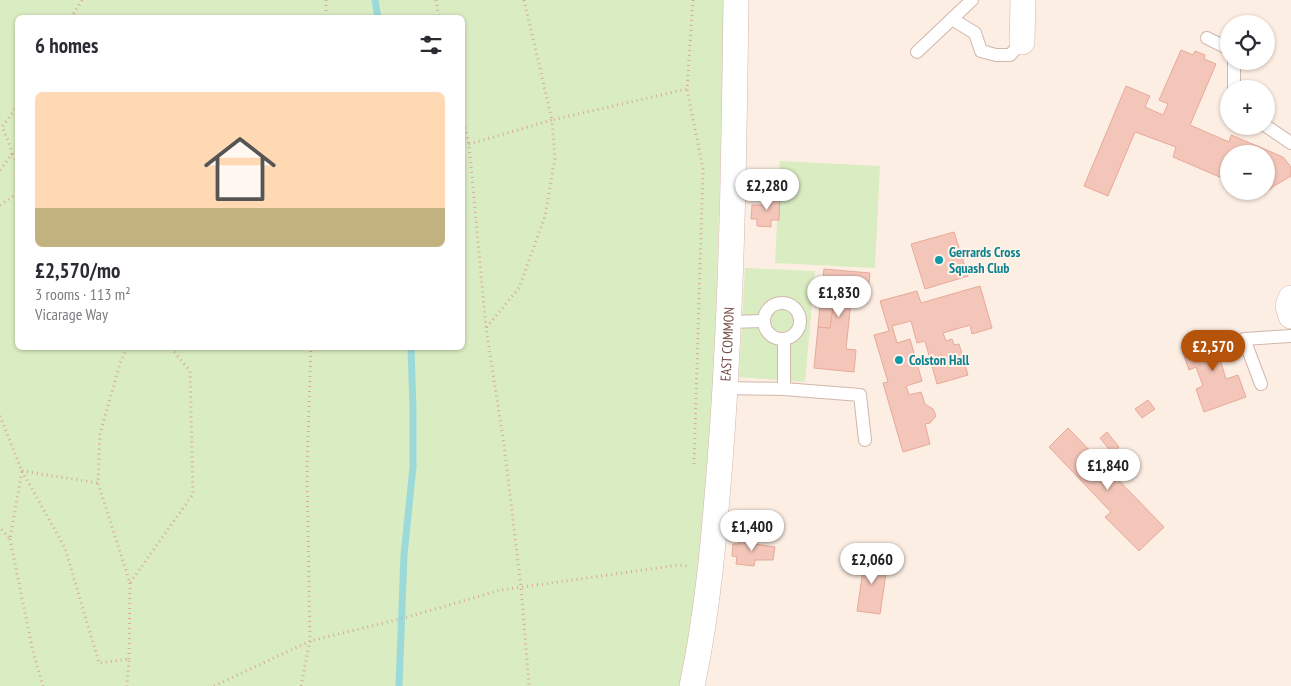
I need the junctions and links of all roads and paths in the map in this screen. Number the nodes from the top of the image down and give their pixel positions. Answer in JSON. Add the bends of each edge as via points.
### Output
{"nodes":[{"id":1,"x":82,"y":0,"type":"edge"},
{"id":2,"x":326,"y":0,"type":"edge"},
{"id":3,"x":436,"y":0,"type":"edge"},
{"id":4,"x":524,"y":0,"type":"edge"},
{"id":5,"x":694,"y":0,"type":"edge"},
{"id":6,"x":736,"y":0,"type":"edge"},
{"id":7,"x":972,"y":0,"type":"edge"},
{"id":8,"x":1022,"y":0,"type":"edge"},
{"id":9,"x":73,"y":15,"type":"edge"},
{"id":10,"x":326,"y":15,"type":"edge"},
{"id":11,"x":438,"y":15,"type":"edge"},
{"id":12,"x":952,"y":19,"type":"junction"},
{"id":13,"x":1207,"y":38,"type":"dead end"},
{"id":14,"x":1022,"y":42,"type":"joint"},
{"id":15,"x":1220,"y":44,"type":"edge"},
{"id":16,"x":917,"y":52,"type":"dead end"},
{"id":17,"x":688,"y":89,"type":"junction"},
{"id":18,"x":15,"y":109,"type":"edge"},
{"id":19,"x":552,"y":120,"type":"junction"},
{"id":20,"x":1,"y":125,"type":"edge"},
{"id":21,"x":465,"y":129,"type":"edge"},
{"id":22,"x":1275,"y":132,"type":"edge"},
{"id":23,"x":1291,"y":143,"type":"edge"},
{"id":24,"x":469,"y":144,"type":"junction"},
{"id":25,"x":12,"y":154,"type":"junction"},
{"id":26,"x":15,"y":158,"type":"edge"},
{"id":27,"x":0,"y":170,"type":"edge"},
{"id":28,"x":15,"y":195,"type":"edge"},
{"id":29,"x":0,"y":205,"type":"edge"},
{"id":30,"x":1291,"y":298,"type":"edge"},
{"id":31,"x":1291,"y":316,"type":"edge"},
{"id":32,"x":763,"y":321,"type":"junction"},
{"id":33,"x":729,"y":322,"type":"junction"},
{"id":34,"x":486,"y":328,"type":"junction"},
{"id":35,"x":1291,"y":336,"type":"edge"},
{"id":36,"x":784,"y":339,"type":"junction"},
{"id":37,"x":126,"y":350,"type":"edge"},
{"id":38,"x":173,"y":350,"type":"edge"},
{"id":39,"x":311,"y":350,"type":"edge"},
{"id":40,"x":1261,"y":384,"type":"dead end"},
{"id":41,"x":726,"y":388,"type":"junction"},
{"id":42,"x":784,"y":389,"type":"junction"},
{"id":43,"x":0,"y":416,"type":"edge"},
{"id":44,"x":865,"y":440,"type":"dead end"},
{"id":45,"x":694,"y":466,"type":"dead end"},
{"id":46,"x":22,"y":471,"type":"junction"},
{"id":47,"x":98,"y":483,"type":"junction"},
{"id":48,"x":0,"y":528,"type":"edge"},
{"id":49,"x":10,"y":539,"type":"junction"},
{"id":50,"x":690,"y":558,"type":"dead end"},
{"id":51,"x":690,"y":566,"type":"junction"},
{"id":52,"x":688,"y":575,"type":"dead end"},
{"id":53,"x":130,"y":583,"type":"junction"},
{"id":54,"x":521,"y":587,"type":"junction"},
{"id":55,"x":310,"y":641,"type":"junction"},
{"id":56,"x":129,"y":659,"type":"junction"},
{"id":57,"x":42,"y":686,"type":"edge"},
{"id":58,"x":128,"y":686,"type":"edge"},
{"id":59,"x":214,"y":686,"type":"edge"},
{"id":60,"x":301,"y":686,"type":"edge"},
{"id":61,"x":529,"y":686,"type":"edge"},
{"id":62,"x":692,"y":686,"type":"edge"}],
"edges":[{"from":1,"to":9,"type":"path"},
{"from":2,"to":10,"type":"path"},
{"from":3,"to":11,"type":"path"},
{"from":4,"to":19,"type":"path"},
{"from":5,"to":17,"type":"path"},
{"from":6,"to":33,"type":"street","name":"EAST COMMON"},
{"from":7,"to":12,"type":"lane"},
{"from":8,"to":14,"type":"street"},
{"from":12,"to":14,"type":"lane","via":[[975,32],[981,51],[1010,55]]},
{"from":12,"to":16,"type":"lane"},
{"from":13,"to":15,"type":"lane"},
{"from":17,"to":19,"type":"path"},
{"from":17,"to":45,"type":"path","via":[[703,169]]},
{"from":18,"to":20,"type":"path"},
{"from":19,"to":24,"type":"path"},
{"from":19,"to":34,"type":"path","via":[[555,158],[545,216],[520,288]]},
{"from":20,"to":25,"type":"path"},
{"from":21,"to":24,"type":"path"},
{"from":22,"to":23,"type":"lane"},
{"from":24,"to":34,"type":"path"},
{"from":25,"to":26,"type":"path"},
{"from":25,"to":27,"type":"path"},
{"from":28,"to":29,"type":"path"},
{"from":30,"to":31,"type":"street","via":[[1288,306]]},
{"from":32,"to":33,"type":"lane"},
{"from":32,"to":36,"type":"lane","via":[[772,336]]},
{"from":32,"to":36,"type":"lane","via":[[772,306],[784,303],[794,308],[800,324],[794,334]]},
{"from":33,"to":41,"type":"street","name":"EAST COMMON"},
{"from":34,"to":54,"type":"path"},
{"from":35,"to":40,"type":"lane","via":[[1244,339]]},
{"from":36,"to":42,"type":"lane"},
{"from":37,"to":47,"type":"path","via":[[100,434]]},
{"from":38,"to":53,"type":"path","via":[[190,371],[193,494]]},
{"from":39,"to":55,"type":"path","via":[[307,468]]},
{"from":41,"to":42,"type":"lane"},
{"from":41,"to":62,"type":"street","name":"EAST COMMON","via":[[710,578]]},
{"from":42,"to":44,"type":"lane","via":[[860,395]]},
{"from":43,"to":46,"type":"path"},
{"from":46,"to":47,"type":"path"},
{"from":46,"to":49,"type":"path"},
{"from":46,"to":56,"type":"path","via":[[65,548],[99,663]]},
{"from":47,"to":53,"type":"path"},
{"from":48,"to":49,"type":"path"},
{"from":49,"to":57,"type":"path"},
{"from":50,"to":51,"type":"path"},
{"from":51,"to":52,"type":"path"},
{"from":51,"to":54,"type":"path"},
{"from":53,"to":56,"type":"path"},
{"from":54,"to":55,"type":"path"},
{"from":54,"to":61,"type":"path"},
{"from":55,"to":59,"type":"path"},
{"from":55,"to":60,"type":"path"},
{"from":56,"to":58,"type":"path"}]}
